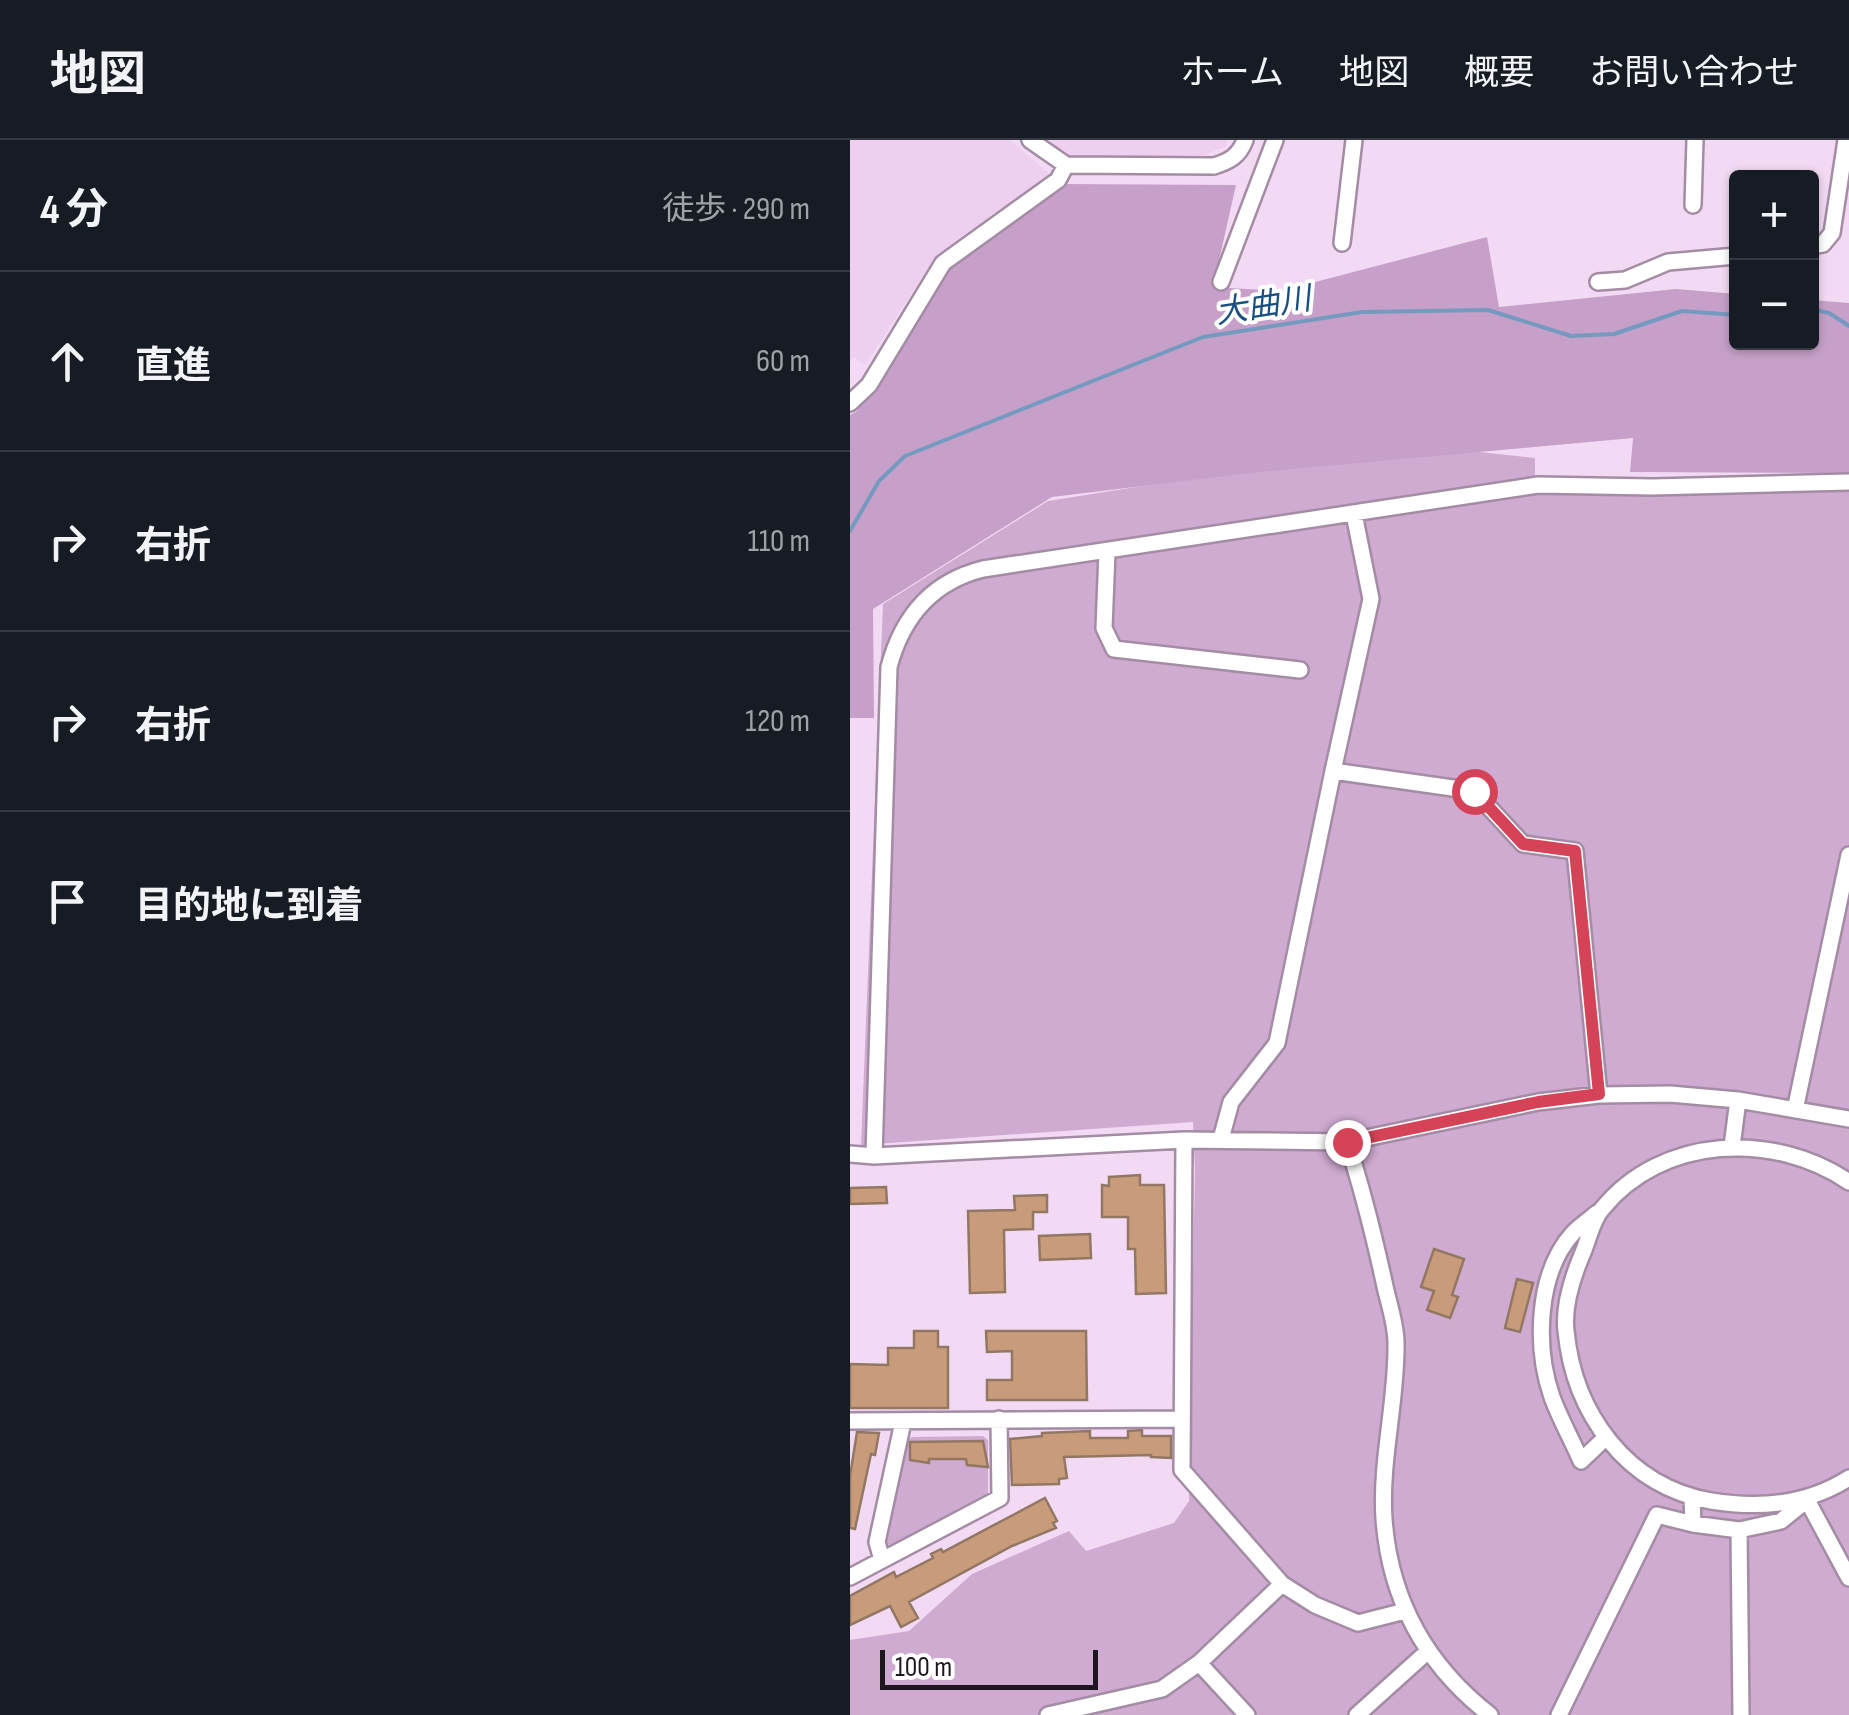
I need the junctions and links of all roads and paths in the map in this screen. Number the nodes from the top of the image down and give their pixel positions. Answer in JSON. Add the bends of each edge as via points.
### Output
{"nodes":[{"id":1,"x":1030,"y":140,"type":"edge"},
{"id":2,"x":1245,"y":140,"type":"edge"},
{"id":3,"x":1275,"y":140,"type":"edge"},
{"id":4,"x":1354,"y":140,"type":"edge"},
{"id":5,"x":1696,"y":140,"type":"edge"},
{"id":6,"x":1846,"y":140,"type":"edge"},
{"id":7,"x":1066,"y":166,"type":"junction"},
{"id":8,"x":1693,"y":205,"type":"dead end"},
{"id":9,"x":1342,"y":243,"type":"dead end"},
{"id":10,"x":1819,"y":245,"type":"edge"},
{"id":11,"x":1729,"y":257,"type":"edge"},
{"id":12,"x":1221,"y":282,"type":"dead end"},
{"id":13,"x":1598,"y":282,"type":"dead end"},
{"id":14,"x":850,"y":403,"type":"edge"},
{"id":15,"x":1849,"y":482,"type":"edge"},
{"id":16,"x":1354,"y":514,"type":"junction"},
{"id":17,"x":1107,"y":552,"type":"junction"},
{"id":18,"x":1300,"y":670,"type":"dead end"},
{"id":19,"x":1333,"y":771,"type":"junction"},
{"id":20,"x":1849,"y":855,"type":"edge"},
{"id":21,"x":1599,"y":1094,"type":"junction"},
{"id":22,"x":1738,"y":1100,"type":"junction"},
{"id":23,"x":1795,"y":1110,"type":"junction"},
{"id":24,"x":1849,"y":1119,"type":"edge"},
{"id":25,"x":1221,"y":1139,"type":"junction"},
{"id":26,"x":1184,"y":1140,"type":"junction"},
{"id":27,"x":1347,"y":1142,"type":"junction"},
{"id":28,"x":1732,"y":1146,"type":"junction"},
{"id":29,"x":850,"y":1154,"type":"edge"},
{"id":30,"x":874,"y":1156,"type":"junction"},
{"id":31,"x":1849,"y":1182,"type":"edge"},
{"id":32,"x":1600,"y":1210,"type":"junction"},
{"id":33,"x":1542,"y":1326,"type":"junction"},
{"id":34,"x":1565,"y":1328,"type":"junction"},
{"id":35,"x":999,"y":1419,"type":"junction"},
{"id":36,"x":1182,"y":1419,"type":"junction"},
{"id":37,"x":850,"y":1421,"type":"edge"},
{"id":38,"x":903,"y":1422,"type":"junction"},
{"id":39,"x":1605,"y":1438,"type":"junction"},
{"id":40,"x":1849,"y":1478,"type":"edge"},
{"id":41,"x":1692,"y":1498,"type":"junction"},
{"id":42,"x":1807,"y":1500,"type":"junction"},
{"id":43,"x":1692,"y":1524,"type":"junction"},
{"id":44,"x":1739,"y":1530,"type":"junction"},
{"id":45,"x":882,"y":1560,"type":"junction"},
{"id":46,"x":850,"y":1577,"type":"edge"},
{"id":47,"x":1849,"y":1578,"type":"edge"},
{"id":48,"x":1282,"y":1584,"type":"junction"},
{"id":49,"x":1405,"y":1612,"type":"junction"},
{"id":50,"x":1426,"y":1652,"type":"junction"},
{"id":51,"x":1199,"y":1663,"type":"junction"},
{"id":52,"x":1050,"y":1715,"type":"edge"},
{"id":53,"x":1247,"y":1715,"type":"edge"},
{"id":54,"x":1357,"y":1715,"type":"edge"},
{"id":55,"x":1490,"y":1715,"type":"edge"},
{"id":56,"x":1559,"y":1715,"type":"edge"},
{"id":57,"x":1741,"y":1715,"type":"edge"}],
"edges":[{"from":1,"to":7,"type":"street"},
{"from":2,"to":7,"type":"street","via":[[1229,162],[1214,166]]},
{"from":3,"to":12,"type":"street"},
{"from":4,"to":9,"type":"street"},
{"from":5,"to":8,"type":"street"},
{"from":6,"to":10,"type":"street","via":[[1832,233]]},
{"from":7,"to":14,"type":"street","via":[[1058,180],[943,263],[869,386]]},
{"from":11,"to":13,"type":"street","via":[[1668,262],[1625,280]]},
{"from":15,"to":16,"type":"street","via":[[1538,485]]},
{"from":16,"to":17,"type":"street"},
{"from":16,"to":19,"type":"street","via":[[1371,599]]},
{"from":17,"to":18,"type":"street","via":[[1104,628],[1114,649]]},
{"from":17,"to":30,"type":"street","via":[[965,573],[917,608],[896,641]]},
{"from":19,"to":21,"type":"street","via":[[1474,791],[1523,844],[1575,851]]},
{"from":19,"to":25,"type":"street","via":[[1277,1043],[1231,1102]]},
{"from":20,"to":23,"type":"street"},
{"from":21,"to":22,"type":"street"},
{"from":21,"to":27,"type":"street"},
{"from":22,"to":23,"type":"street"},
{"from":22,"to":28,"type":"street"},
{"from":23,"to":24,"type":"street"},
{"from":25,"to":26,"type":"street"},
{"from":25,"to":27,"type":"street"},
{"from":26,"to":30,"type":"street"},
{"from":26,"to":36,"type":"street"},
{"from":27,"to":49,"type":"street","via":[[1397,1340],[1384,1518]]},
{"from":28,"to":31,"type":"street","via":[[1824,1164]]},
{"from":28,"to":32,"type":"street","via":[[1666,1161]]},
{"from":29,"to":30,"type":"street"},
{"from":32,"to":33,"type":"street","via":[[1571,1235],[1554,1266]]},
{"from":32,"to":34,"type":"street","via":[[1575,1271]]},
{"from":33,"to":34,"type":"street"},
{"from":33,"to":39,"type":"street","via":[[1552,1396],[1582,1461]]},
{"from":34,"to":39,"type":"street","via":[[1579,1394]]},
{"from":35,"to":36,"type":"street"},
{"from":35,"to":38,"type":"street"},
{"from":35,"to":45,"type":"street","via":[[1000,1498]]},
{"from":36,"to":48,"type":"street","via":[[1182,1470]]},
{"from":37,"to":38,"type":"street"},
{"from":38,"to":45,"type":"street","via":[[877,1542]]},
{"from":39,"to":41,"type":"street","via":[[1651,1479]]},
{"from":40,"to":42,"type":"street"},
{"from":41,"to":42,"type":"street","via":[[1746,1507]]},
{"from":41,"to":43,"type":"street"},
{"from":42,"to":44,"type":"street","via":[[1781,1521]]},
{"from":42,"to":47,"type":"street"},
{"from":43,"to":44,"type":"street"},
{"from":43,"to":56,"type":"street","via":[[1657,1515]]},
{"from":44,"to":57,"type":"street"},
{"from":45,"to":46,"type":"street"},
{"from":48,"to":49,"type":"street","via":[[1358,1623]]},
{"from":48,"to":51,"type":"street"},
{"from":49,"to":50,"type":"street"},
{"from":50,"to":54,"type":"street"},
{"from":50,"to":55,"type":"street"},
{"from":51,"to":52,"type":"street","via":[[1162,1689]]},
{"from":51,"to":53,"type":"street"}]}
